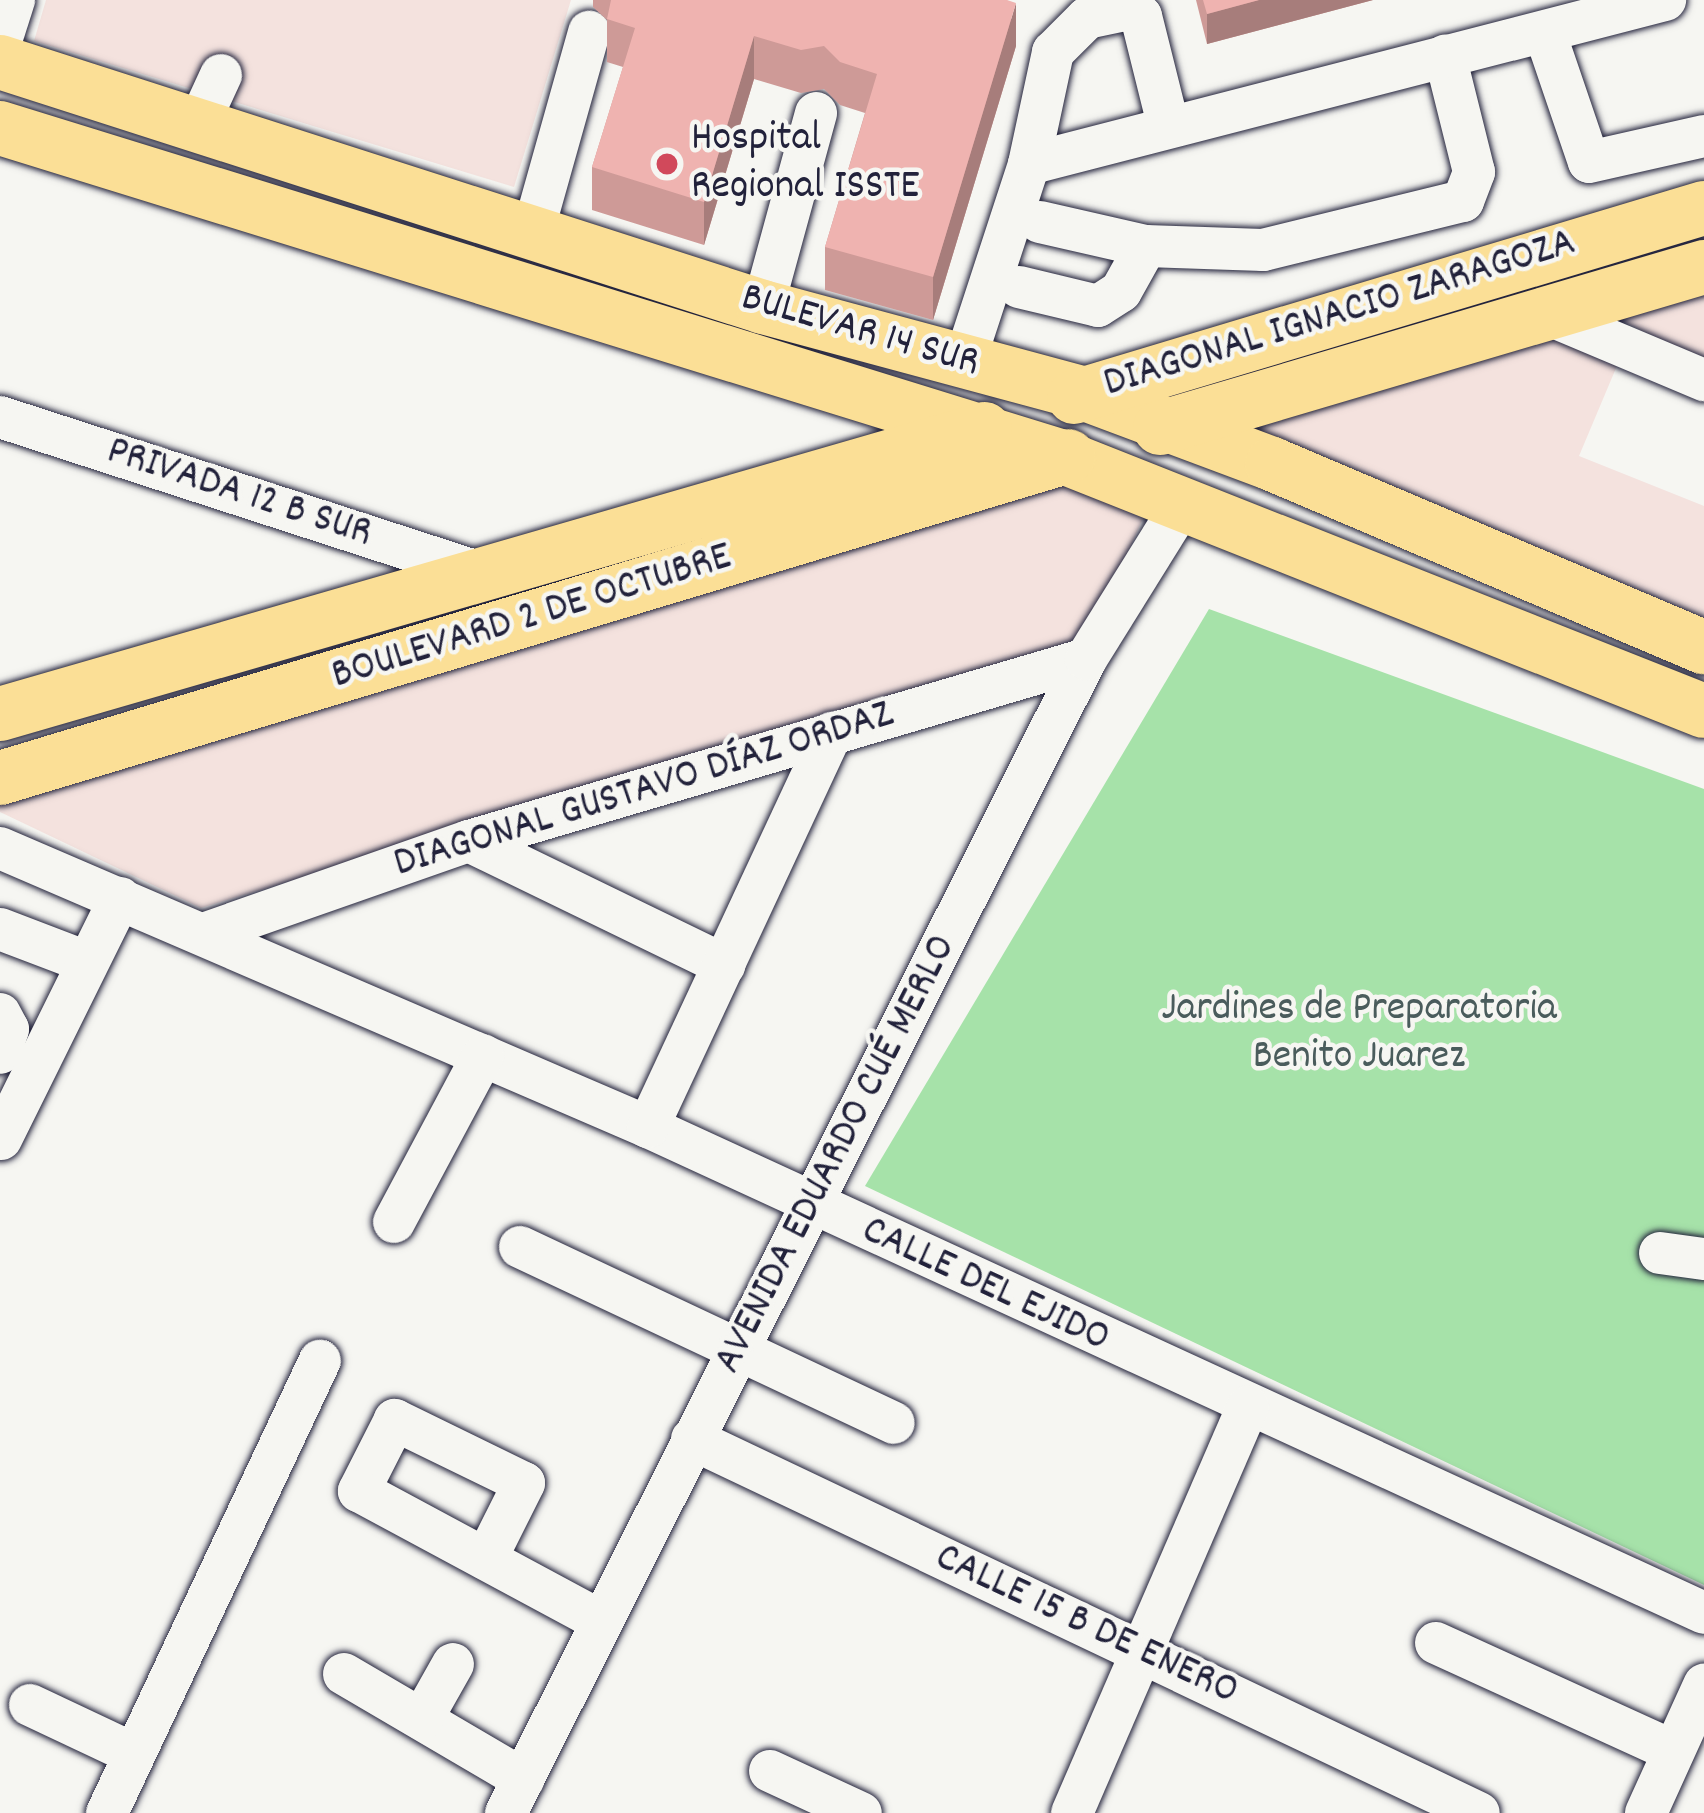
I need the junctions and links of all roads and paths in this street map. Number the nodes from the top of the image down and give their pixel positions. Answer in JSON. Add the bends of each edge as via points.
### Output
{"nodes":[{"id":1,"x":14,"y":0,"type":"edge"},
{"id":2,"x":1665,"y":0,"type":"edge"},
{"id":3,"x":589,"y":32,"type":"dead end"},
{"id":4,"x":1545,"y":33,"type":"junction"},
{"id":5,"x":0,"y":44,"type":"edge"},
{"id":6,"x":1465,"y":52,"type":"junction"},
{"id":7,"x":0,"y":62,"type":"edge"},
{"id":8,"x":221,"y":75,"type":"dead end"},
{"id":9,"x":816,"y":113,"type":"dead end"},
{"id":10,"x":1168,"y":124,"type":"junction"},
{"id":11,"x":198,"y":125,"type":"junction"},
{"id":12,"x":0,"y":128,"type":"edge"},
{"id":13,"x":1704,"y":136,"type":"edge"},
{"id":14,"x":1046,"y":159,"type":"junction"},
{"id":15,"x":1704,"y":208,"type":"edge"},
{"id":16,"x":1040,"y":222,"type":"junction"},
{"id":17,"x":534,"y":228,"type":"junction"},
{"id":18,"x":1146,"y":246,"type":"junction"},
{"id":19,"x":1704,"y":267,"type":"edge"},
{"id":20,"x":1019,"y":287,"type":"junction"},
{"id":21,"x":764,"y":307,"type":"junction"},
{"id":22,"x":1542,"y":312,"type":"junction"},
{"id":23,"x":982,"y":366,"type":"junction"},
{"id":24,"x":1704,"y":380,"type":"edge"},
{"id":25,"x":1085,"y":394,"type":"junction"},
{"id":26,"x":0,"y":417,"type":"edge"},
{"id":27,"x":1172,"y":424,"type":"junction"},
{"id":28,"x":979,"y":431,"type":"junction"},
{"id":29,"x":1064,"y":458,"type":"junction"},
{"id":30,"x":1182,"y":505,"type":"junction"},
{"id":31,"x":478,"y":572,"type":"junction"},
{"id":32,"x":1704,"y":647,"type":"edge"},
{"id":33,"x":1086,"y":659,"type":"junction"},
{"id":34,"x":1704,"y":711,"type":"edge"},
{"id":35,"x":0,"y":714,"type":"edge"},
{"id":36,"x":832,"y":733,"type":"junction"},
{"id":37,"x":0,"y":778,"type":"edge"},
{"id":38,"x":469,"y":841,"type":"junction"},
{"id":39,"x":0,"y":848,"type":"edge"},
{"id":40,"x":120,"y":898,"type":"junction"},
{"id":41,"x":0,"y":929,"type":"edge"},
{"id":42,"x":206,"y":933,"type":"junction"},
{"id":43,"x":87,"y":962,"type":"junction"},
{"id":44,"x":724,"y":965,"type":"junction"},
{"id":45,"x":0,"y":1014,"type":"edge"},
{"id":46,"x":0,"y":1053,"type":"edge"},
{"id":47,"x":483,"y":1055,"type":"junction"},
{"id":48,"x":648,"y":1127,"type":"junction"},
{"id":49,"x":1,"y":1138,"type":"edge"},
{"id":50,"x":812,"y":1207,"type":"junction"},
{"id":51,"x":394,"y":1222,"type":"dead end"},
{"id":52,"x":520,"y":1246,"type":"dead end"},
{"id":53,"x":1660,"y":1253,"type":"dead end"},
{"id":54,"x":1704,"y":1259,"type":"edge"},
{"id":55,"x":741,"y":1346,"type":"junction"},
{"id":56,"x":320,"y":1361,"type":"dead end"},
{"id":57,"x":1248,"y":1406,"type":"junction"},
{"id":58,"x":893,"y":1423,"type":"dead end"},
{"id":59,"x":692,"y":1439,"type":"junction"},
{"id":60,"x":486,"y":1559,"type":"dead end"},
{"id":61,"x":1704,"y":1613,"type":"edge"},
{"id":62,"x":602,"y":1622,"type":"junction"},
{"id":63,"x":1436,"y":1643,"type":"dead end"},
{"id":64,"x":1143,"y":1653,"type":"junction"},
{"id":65,"x":453,"y":1664,"type":"dead end"},
{"id":66,"x":344,"y":1674,"type":"dead end"},
{"id":67,"x":1704,"y":1685,"type":"edge"},
{"id":68,"x":30,"y":1705,"type":"dead end"},
{"id":69,"x":422,"y":1719,"type":"junction"},
{"id":70,"x":1673,"y":1751,"type":"junction"},
{"id":71,"x":134,"y":1754,"type":"junction"},
{"id":72,"x":770,"y":1771,"type":"dead end"},
{"id":73,"x":514,"y":1796,"type":"edge"},
{"id":74,"x":106,"y":1813,"type":"edge"},
{"id":75,"x":861,"y":1813,"type":"edge"},
{"id":76,"x":1072,"y":1813,"type":"edge"},
{"id":77,"x":1479,"y":1813,"type":"edge"},
{"id":78,"x":1646,"y":1813,"type":"edge"}],
"edges":[{"from":1,"to":5,"type":"street"},
{"from":2,"to":4,"type":"street"},
{"from":3,"to":17,"type":"street"},
{"from":4,"to":6,"type":"street"},
{"from":4,"to":13,"type":"street","via":[[1589,162]]},
{"from":6,"to":10,"type":"street"},
{"from":6,"to":18,"type":"street","via":[[1474,172],[1463,201],[1264,250]]},
{"from":7,"to":11,"type":"main road","name":"BULEVAR 14 SUR"},
{"from":8,"to":11,"type":"street"},
{"from":9,"to":21,"type":"street"},
{"from":10,"to":14,"type":"street"},
{"from":10,"to":14,"type":"street","via":[[1141,16],[1126,10],[1087,17],[1054,52]]},
{"from":11,"to":17,"type":"main road","name":"BULEVAR 14 SUR"},
{"from":12,"to":28,"type":"main road","name":"BULEVAR 14 SUR"},
{"from":14,"to":16,"type":"street"},
{"from":14,"to":23,"type":"street"},
{"from":15,"to":25,"type":"main road","name":"DIAGONAL IGNACIO ZARAGOZA"},
{"from":16,"to":18,"type":"street"},
{"from":16,"to":20,"type":"street"},
{"from":17,"to":21,"type":"main road","name":"BULEVAR 14 SUR"},
{"from":18,"to":20,"type":"street","via":[[1121,291],[1098,307]]},
{"from":19,"to":22,"type":"main road","name":"DIAGONAL IGNACIO ZARAGOZA"},
{"from":20,"to":23,"type":"street"},
{"from":21,"to":23,"type":"main road","name":"BULEVAR 14 SUR"},
{"from":22,"to":24,"type":"street"},
{"from":22,"to":27,"type":"main road","name":"DIAGONAL IGNACIO ZARAGOZA"},
{"from":23,"to":25,"type":"main road","name":"BULEVAR 14 SUR"},
{"from":25,"to":27,"type":"main road","name":"BULEVAR 14 SUR"},
{"from":25,"to":28,"type":"main road","name":"DIAGONAL IGNACIO ZARAGOZA"},
{"from":26,"to":31,"type":"street","name":"PRIVADA 12 B SUR"},
{"from":27,"to":29,"type":"main road","name":"DIAGONAL IGNACIO ZARAGOZA"},
{"from":27,"to":32,"type":"main road","name":"BULEVAR 14 SUR"},
{"from":28,"to":29,"type":"main road","name":"BULEVAR 14 SUR"},
{"from":28,"to":31,"type":"main road","name":"BOULEVARD 2 DE OCTUBRE"},
{"from":29,"to":30,"type":"main road","name":"BULEVAR 14 SUR"},
{"from":29,"to":37,"type":"main road","name":"BOULEVARD 2 DE OCTUBRE"},
{"from":30,"to":33,"type":"street","name":"AVENIDA EDUARDO CUÉ MERLO"},
{"from":30,"to":34,"type":"main road","name":"BULEVAR 14 SUR"},
{"from":31,"to":35,"type":"main road","name":"BOULEVARD 2 DE OCTUBRE"},
{"from":33,"to":36,"type":"street","name":"DIAGONAL GUSTAVO DÍAZ ORDAZ"},
{"from":33,"to":50,"type":"street","name":"AVENIDA EDUARDO CUÉ MERLO"},
{"from":36,"to":38,"type":"street","name":"DIAGONAL GUSTAVO DÍAZ ORDAZ"},
{"from":36,"to":44,"type":"street"},
{"from":38,"to":42,"type":"street","name":"DIAGONAL GUSTAVO DÍAZ ORDAZ"},
{"from":38,"to":44,"type":"street"},
{"from":39,"to":40,"type":"street","name":"CALLE DEL EJIDO"},
{"from":40,"to":42,"type":"street","name":"CALLE DEL EJIDO"},
{"from":40,"to":43,"type":"street"},
{"from":41,"to":43,"type":"street"},
{"from":42,"to":47,"type":"street","name":"CALLE DEL EJIDO"},
{"from":43,"to":49,"type":"street"},
{"from":44,"to":48,"type":"street"},
{"from":45,"to":46,"type":"street","via":[[8,1029]]},
{"from":47,"to":48,"type":"street","name":"CALLE DEL EJIDO"},
{"from":47,"to":51,"type":"street"},
{"from":48,"to":50,"type":"street","name":"CALLE DEL EJIDO"},
{"from":50,"to":55,"type":"street","name":"AVENIDA EDUARDO CUÉ MERLO"},
{"from":50,"to":57,"type":"street","name":"CALLE DEL EJIDO"},
{"from":52,"to":55,"type":"street"},
{"from":53,"to":54,"type":"street"},
{"from":55,"to":58,"type":"street"},
{"from":55,"to":59,"type":"street","name":"AVENIDA EDUARDO CUÉ MERLO"},
{"from":56,"to":71,"type":"street"},
{"from":57,"to":61,"type":"street","name":"CALLE DEL EJIDO"},
{"from":57,"to":64,"type":"street"},
{"from":59,"to":62,"type":"street","name":"AVENIDA EDUARDO CUÉ MERLO"},
{"from":59,"to":64,"type":"street","name":"CALLE 15 B DE ENERO"},
{"from":60,"to":62,"type":"street"},
{"from":62,"to":73,"type":"street","name":"AVENIDA EDUARDO CUÉ MERLO"},
{"from":63,"to":70,"type":"street"},
{"from":64,"to":76,"type":"street"},
{"from":64,"to":77,"type":"street","name":"CALLE 15 B DE ENERO"},
{"from":65,"to":69,"type":"street"},
{"from":66,"to":69,"type":"street"},
{"from":67,"to":70,"type":"street"},
{"from":68,"to":71,"type":"street"},
{"from":69,"to":73,"type":"street"},
{"from":70,"to":78,"type":"street"},
{"from":71,"to":74,"type":"street"},
{"from":72,"to":75,"type":"street"}]}
